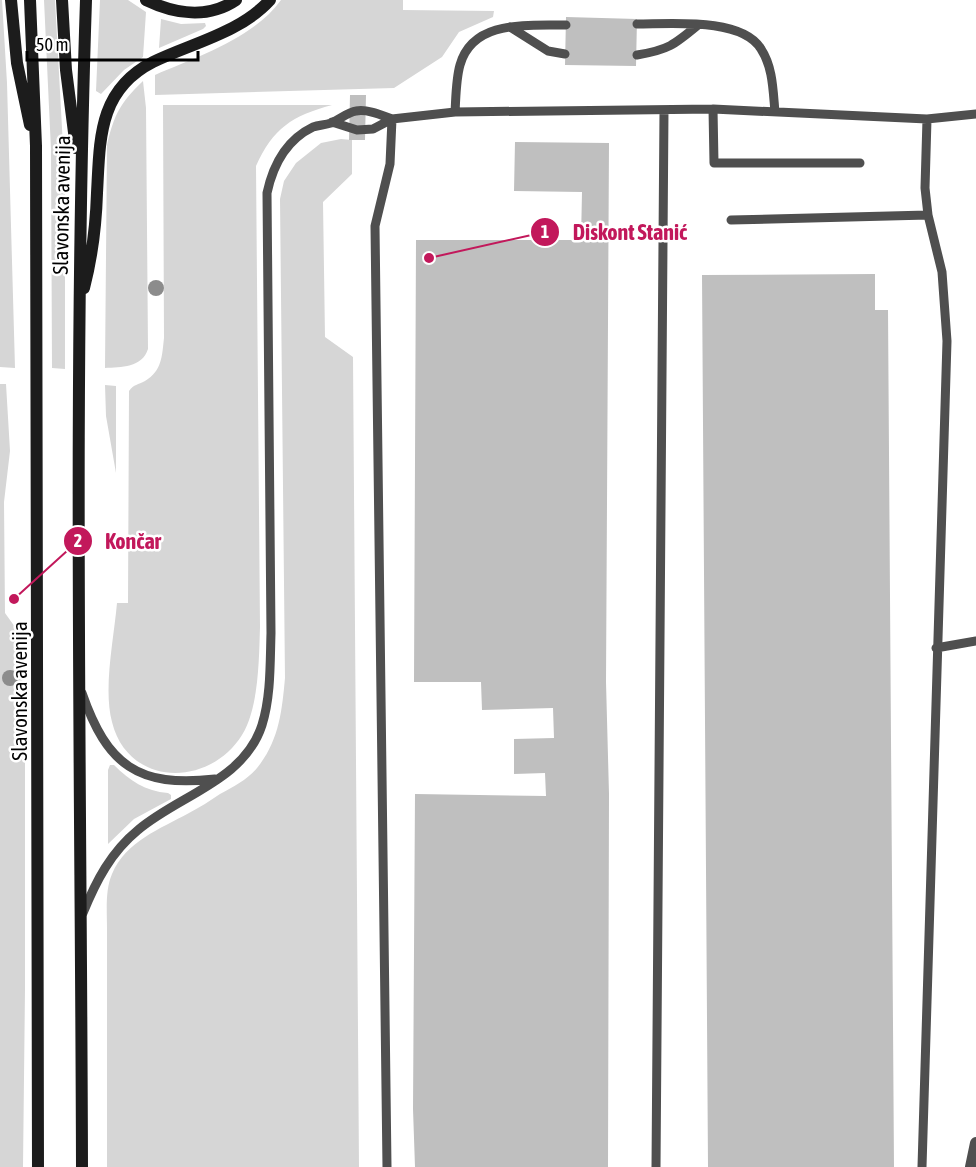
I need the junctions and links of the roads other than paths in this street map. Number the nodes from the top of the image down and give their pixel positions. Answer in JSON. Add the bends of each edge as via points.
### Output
{"nodes":[{"id":1,"x":11,"y":0,"type":"edge"},
{"id":2,"x":30,"y":0,"type":"edge"},
{"id":3,"x":62,"y":0,"type":"edge"},
{"id":4,"x":86,"y":0,"type":"edge"},
{"id":5,"x":146,"y":0,"type":"edge"},
{"id":6,"x":236,"y":0,"type":"edge"},
{"id":7,"x":270,"y":0,"type":"edge"},
{"id":8,"x":637,"y":24,"type":"dead end"},
{"id":9,"x":566,"y":25,"type":"dead end"},
{"id":10,"x":698,"y":25,"type":"junction"},
{"id":11,"x":510,"y":27,"type":"junction"},
{"id":12,"x":565,"y":54,"type":"dead end"},
{"id":13,"x":636,"y":55,"type":"dead end"},
{"id":14,"x":713,"y":109,"type":"junction"},
{"id":15,"x":664,"y":110,"type":"junction"},
{"id":16,"x":455,"y":112,"type":"junction"},
{"id":17,"x":775,"y":112,"type":"junction"},
{"id":18,"x":976,"y":114,"type":"edge"},
{"id":19,"x":392,"y":119,"type":"junction"},
{"id":20,"x":927,"y":119,"type":"junction"},
{"id":21,"x":332,"y":122,"type":"junction"},
{"id":22,"x":36,"y":146,"type":"junction"},
{"id":23,"x":860,"y":163,"type":"dead end"},
{"id":24,"x":80,"y":173,"type":"junction"},
{"id":25,"x":928,"y":215,"type":"junction"},
{"id":26,"x":731,"y":220,"type":"dead end"},
{"id":27,"x":79,"y":307,"type":"junction"},
{"id":28,"x":976,"y":641,"type":"edge"},
{"id":29,"x":936,"y":648,"type":"junction"},
{"id":30,"x":79,"y":686,"type":"junction"},
{"id":31,"x":220,"y":778,"type":"junction"},
{"id":32,"x":82,"y":915,"type":"junction"},
{"id":33,"x":976,"y":1143,"type":"edge"},
{"id":34,"x":38,"y":1167,"type":"edge"},
{"id":35,"x":82,"y":1167,"type":"edge"},
{"id":36,"x":387,"y":1167,"type":"edge"},
{"id":37,"x":656,"y":1167,"type":"edge"},
{"id":38,"x":922,"y":1167,"type":"edge"},
{"id":39,"x":970,"y":1167,"type":"edge"}],
"edges":[{"from":1,"to":22,"type":"main road","via":[[17,63]]},
{"from":2,"to":22,"type":"main road","name":"Slavonska avenija"},
{"from":3,"to":24,"type":"main road","via":[[71,120]]},
{"from":4,"to":24,"type":"main road","name":"Slavonska avenija"},
{"from":5,"to":6,"type":"main road","via":[[175,11],[194,13]]},
{"from":7,"to":27,"type":"main road","via":[[239,24],[150,64],[115,94],[99,149],[95,233]]},
{"from":8,"to":10,"type":"lane"},
{"from":9,"to":11,"type":"lane"},
{"from":10,"to":13,"type":"lane","via":[[661,51]]},
{"from":10,"to":17,"type":"lane","via":[[731,29],[760,46],[768,63]]},
{"from":11,"to":12,"type":"lane","via":[[538,46]]},
{"from":11,"to":16,"type":"lane","via":[[477,38],[464,53]]},
{"from":14,"to":15,"type":"lane"},
{"from":14,"to":17,"type":"lane"},
{"from":14,"to":23,"type":"lane","via":[[714,163]]},
{"from":15,"to":16,"type":"lane"},
{"from":15,"to":37,"type":"lane"},
{"from":16,"to":19,"type":"lane"},
{"from":17,"to":20,"type":"lane"},
{"from":18,"to":20,"type":"lane"},
{"from":19,"to":21,"type":"lane","via":[[356,111]]},
{"from":19,"to":21,"type":"lane","via":[[365,130]]},
{"from":19,"to":36,"type":"lane","via":[[390,164],[375,226]]},
{"from":20,"to":25,"type":"lane"},
{"from":21,"to":31,"type":"lane","via":[[315,126],[285,148],[272,171],[267,193],[270,674],[262,726],[252,746]]},
{"from":22,"to":34,"type":"main road","name":"Slavonska avenija"},
{"from":24,"to":27,"type":"main road","name":"Slavonska avenija"},
{"from":25,"to":26,"type":"lane"},
{"from":25,"to":29,"type":"lane","via":[[942,272],[947,341]]},
{"from":27,"to":30,"type":"main road","name":"Slavonska avenija"},
{"from":28,"to":29,"type":"lane"},
{"from":29,"to":38,"type":"lane"},
{"from":30,"to":31,"type":"lane","via":[[103,740],[138,772],[160,780]]},
{"from":30,"to":32,"type":"main road","name":"Slavonska avenija"},
{"from":31,"to":32,"type":"lane","via":[[140,828],[120,846],[93,888]]},
{"from":32,"to":35,"type":"main road","name":"Slavonska avenija"},
{"from":33,"to":39,"type":"street"}]}
